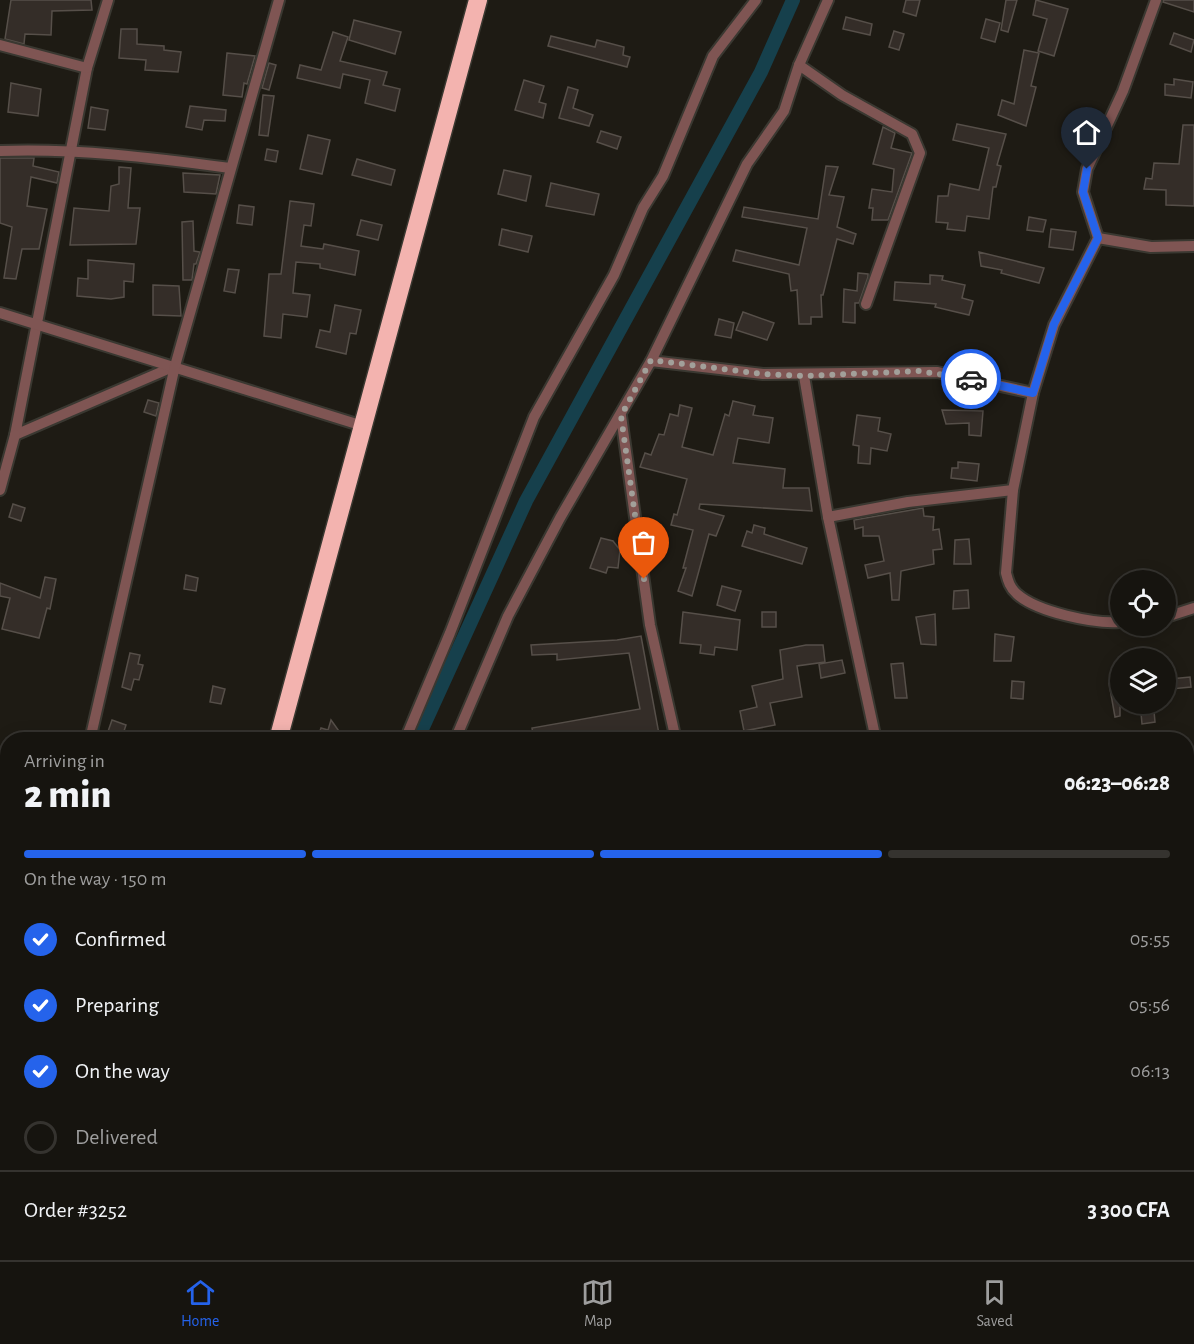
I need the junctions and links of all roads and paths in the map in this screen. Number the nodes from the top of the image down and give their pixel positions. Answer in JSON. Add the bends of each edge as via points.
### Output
{"nodes":[{"id":1,"x":108,"y":0,"type":"edge"},
{"id":2,"x":279,"y":0,"type":"edge"},
{"id":3,"x":478,"y":0,"type":"edge"},
{"id":4,"x":756,"y":0,"type":"edge"},
{"id":5,"x":828,"y":0,"type":"edge"},
{"id":6,"x":1156,"y":0,"type":"edge"},
{"id":7,"x":0,"y":45,"type":"edge"},
{"id":8,"x":799,"y":65,"type":"junction"},
{"id":9,"x":87,"y":68,"type":"junction"},
{"id":10,"x":0,"y":151,"type":"edge"},
{"id":11,"x":73,"y":152,"type":"junction"},
{"id":12,"x":230,"y":168,"type":"junction"},
{"id":13,"x":1098,"y":238,"type":"junction"},
{"id":14,"x":1194,"y":246,"type":"edge"},
{"id":15,"x":866,"y":304,"type":"dead end"},
{"id":16,"x":0,"y":313,"type":"edge"},
{"id":17,"x":35,"y":326,"type":"junction"},
{"id":18,"x":651,"y":360,"type":"junction"},
{"id":19,"x":175,"y":366,"type":"junction"},
{"id":20,"x":804,"y":376,"type":"junction"},
{"id":21,"x":1033,"y":393,"type":"junction"},
{"id":22,"x":621,"y":416,"type":"junction"},
{"id":23,"x":363,"y":426,"type":"junction"},
{"id":24,"x":15,"y":435,"type":"junction"},
{"id":25,"x":0,"y":490,"type":"edge"},
{"id":26,"x":1013,"y":490,"type":"junction"},
{"id":27,"x":828,"y":516,"type":"junction"},
{"id":28,"x":1194,"y":608,"type":"edge"},
{"id":29,"x":1176,"y":614,"type":"edge"},
{"id":30,"x":1110,"y":623,"type":"edge"},
{"id":31,"x":92,"y":732,"type":"edge"},
{"id":32,"x":280,"y":732,"type":"edge"},
{"id":33,"x":408,"y":732,"type":"edge"},
{"id":34,"x":457,"y":732,"type":"edge"},
{"id":35,"x":674,"y":732,"type":"edge"},
{"id":36,"x":874,"y":732,"type":"edge"}],
"edges":[{"from":1,"to":9,"type":"street"},
{"from":2,"to":12,"type":"street"},
{"from":3,"to":23,"type":"highway"},
{"from":4,"to":33,"type":"street","via":[[713,56],[663,176],[643,208],[614,275],[534,417]]},
{"from":5,"to":8,"type":"street"},
{"from":6,"to":13,"type":"street","via":[[1123,91],[1087,169],[1083,192]]},
{"from":7,"to":9,"type":"street"},
{"from":8,"to":15,"type":"street","via":[[912,134],[919,144],[920,153]]},
{"from":8,"to":18,"type":"street","via":[[784,111],[747,165]]},
{"from":9,"to":11,"type":"street"},
{"from":10,"to":11,"type":"street"},
{"from":11,"to":12,"type":"street"},
{"from":11,"to":17,"type":"street"},
{"from":12,"to":19,"type":"street"},
{"from":13,"to":14,"type":"street","via":[[1151,247]]},
{"from":13,"to":21,"type":"street","via":[[1054,324]]},
{"from":16,"to":17,"type":"street"},
{"from":17,"to":19,"type":"street"},
{"from":17,"to":24,"type":"street"},
{"from":18,"to":20,"type":"street"},
{"from":18,"to":22,"type":"street"},
{"from":19,"to":23,"type":"street"},
{"from":19,"to":24,"type":"street"},
{"from":19,"to":31,"type":"street"},
{"from":20,"to":21,"type":"street","via":[[937,372]]},
{"from":20,"to":27,"type":"street"},
{"from":21,"to":26,"type":"street"},
{"from":22,"to":34,"type":"street","via":[[508,616]]},
{"from":22,"to":35,"type":"street","via":[[650,625]]},
{"from":23,"to":32,"type":"highway"},
{"from":24,"to":25,"type":"street"},
{"from":26,"to":27,"type":"street"},
{"from":26,"to":30,"type":"street","via":[[1006,573],[1009,585],[1017,595],[1053,612]]},
{"from":27,"to":36,"type":"street"},
{"from":28,"to":29,"type":"street"}]}
